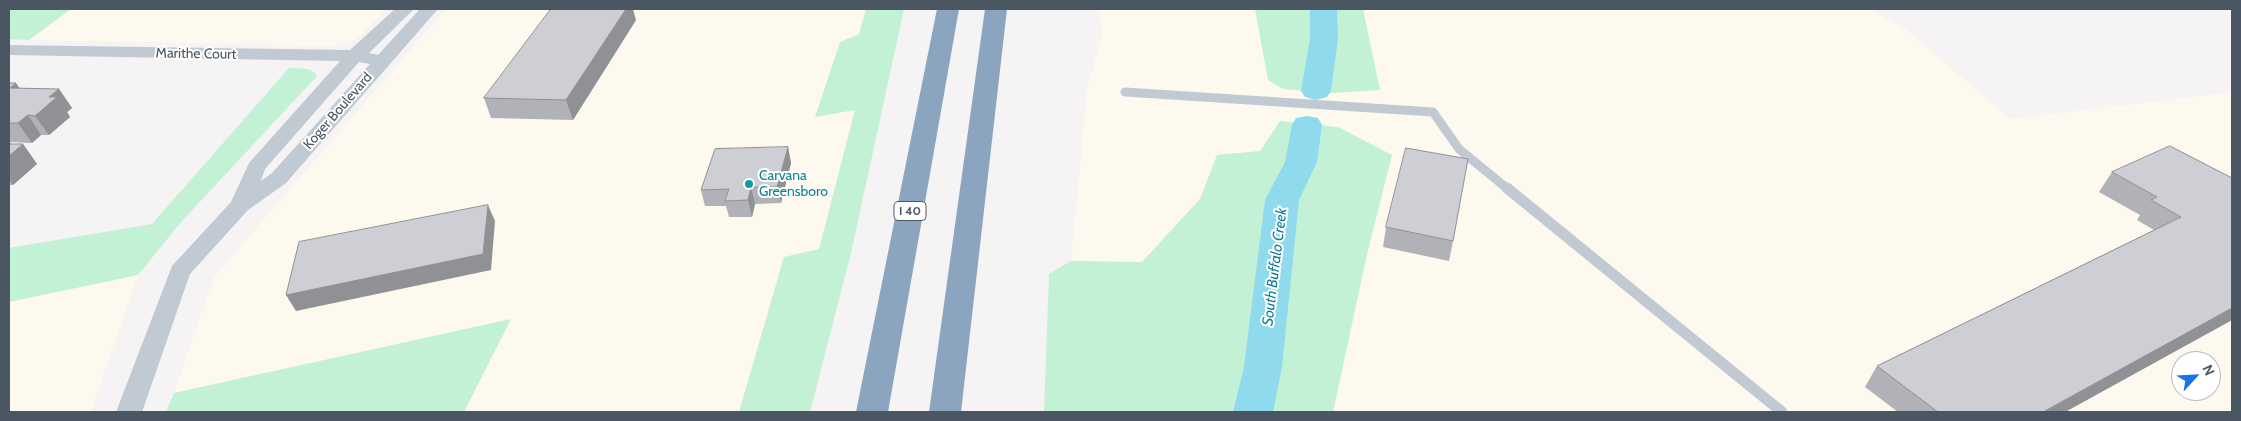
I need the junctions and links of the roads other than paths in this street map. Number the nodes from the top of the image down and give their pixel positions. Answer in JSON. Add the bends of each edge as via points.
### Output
{"nodes":[{"id":1,"x":405,"y":9,"type":"edge"},
{"id":2,"x":429,"y":9,"type":"edge"},
{"id":3,"x":948,"y":9,"type":"edge"},
{"id":4,"x":996,"y":9,"type":"edge"},
{"id":5,"x":9,"y":50,"type":"edge"},
{"id":6,"x":355,"y":56,"type":"junction"},
{"id":7,"x":382,"y":61,"type":"junction"},
{"id":8,"x":1124,"y":92,"type":"dead end"},
{"id":9,"x":241,"y":205,"type":"junction"},
{"id":10,"x":129,"y":412,"type":"edge"},
{"id":11,"x":872,"y":412,"type":"edge"},
{"id":12,"x":945,"y":412,"type":"edge"},
{"id":13,"x":1782,"y":412,"type":"edge"}],
"edges":[{"from":1,"to":6,"type":"street","name":"Koger Boulevard"},
{"from":2,"to":7,"type":"street","name":"Koger Boulevard"},
{"from":3,"to":11,"type":"highway","number":"I 40"},
{"from":4,"to":12,"type":"highway"},
{"from":5,"to":6,"type":"street","name":"Marithe Court"},
{"from":6,"to":7,"type":"street","name":"Marithe Court"},
{"from":6,"to":9,"type":"street","name":"Koger Boulevard","via":[[256,167]]},
{"from":7,"to":9,"type":"street","name":"Koger Boulevard","via":[[279,178]]},
{"from":8,"to":13,"type":"lane","via":[[1433,112],[1459,149]]},
{"from":9,"to":10,"type":"street","name":"Koger Boulevard","via":[[180,271]]}]}
